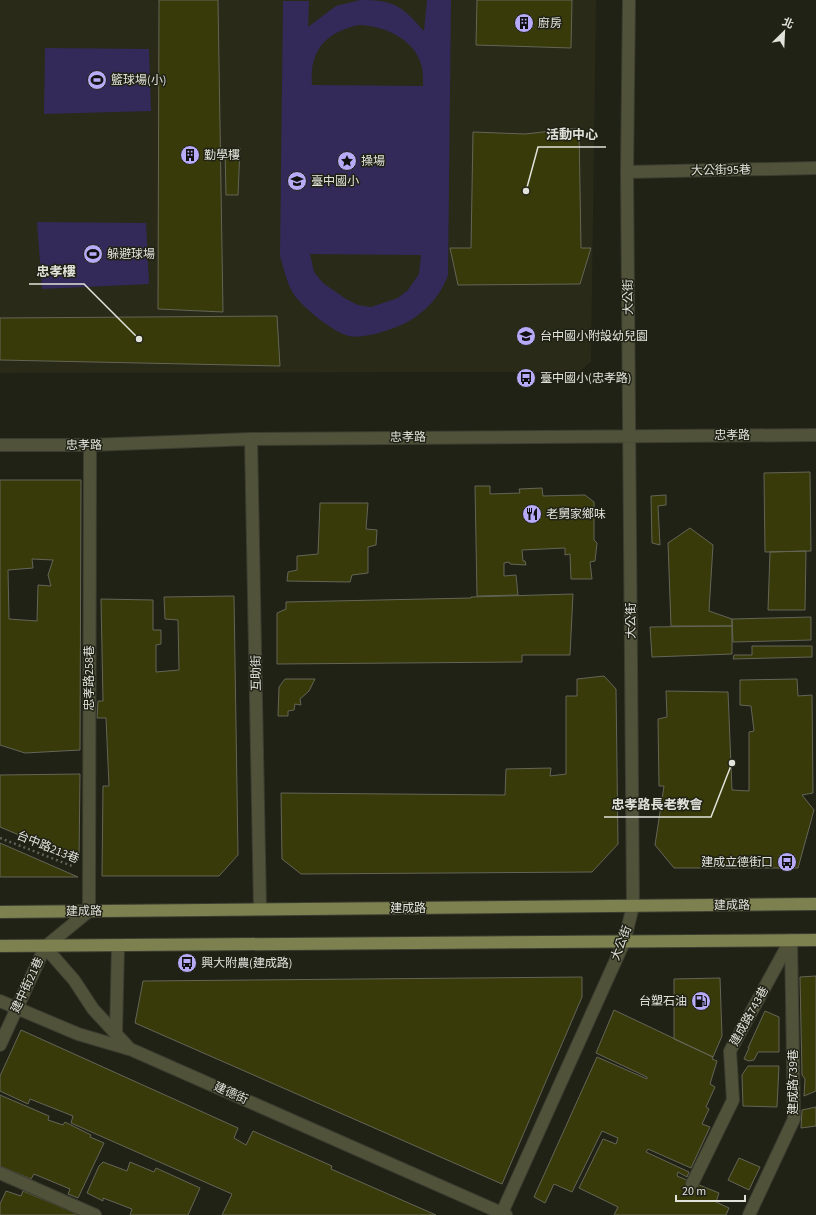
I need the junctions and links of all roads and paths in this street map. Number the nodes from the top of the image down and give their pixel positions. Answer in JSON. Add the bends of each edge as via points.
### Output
{"nodes":[{"id":1,"x":629,"y":0,"type":"edge"},
{"id":2,"x":816,"y":168,"type":"edge"},
{"id":3,"x":627,"y":172,"type":"junction"},
{"id":4,"x":630,"y":435,"type":"junction"},
{"id":5,"x":816,"y":435,"type":"edge"},
{"id":6,"x":252,"y":439,"type":"junction"},
{"id":7,"x":90,"y":445,"type":"junction"},
{"id":8,"x":0,"y":446,"type":"edge"},
{"id":9,"x":0,"y":838,"type":"edge"},
{"id":10,"x":89,"y":873,"type":"junction"},
{"id":11,"x":816,"y":904,"type":"edge"},
{"id":12,"x":633,"y":906,"type":"junction"},
{"id":13,"x":260,"y":908,"type":"junction"},
{"id":14,"x":89,"y":911,"type":"junction"},
{"id":15,"x":0,"y":912,"type":"edge"},
{"id":16,"x":791,"y":940,"type":"junction"},
{"id":17,"x":816,"y":940,"type":"edge"},
{"id":18,"x":624,"y":942,"type":"junction"},
{"id":19,"x":0,"y":946,"type":"edge"},
{"id":20,"x":118,"y":946,"type":"junction"},
{"id":21,"x":44,"y":947,"type":"junction"},
{"id":22,"x":0,"y":1001,"type":"edge"},
{"id":23,"x":16,"y":1008,"type":"junction"},
{"id":24,"x":116,"y":1033,"type":"junction"},
{"id":25,"x":0,"y":1045,"type":"edge"},
{"id":26,"x":130,"y":1049,"type":"junction"},
{"id":27,"x":0,"y":1173,"type":"edge"},
{"id":28,"x":692,"y":1184,"type":"dead end"},
{"id":29,"x":503,"y":1214,"type":"edge"},
{"id":30,"x":95,"y":1215,"type":"edge"},
{"id":31,"x":749,"y":1215,"type":"edge"}],
"edges":[{"from":1,"to":3,"type":"street","name":"大公街"},
{"from":2,"to":3,"type":"street","name":"大公街95巷"},
{"from":3,"to":4,"type":"street","name":"大公街"},
{"from":4,"to":5,"type":"street","name":"忠孝路"},
{"from":4,"to":6,"type":"street","name":"忠孝路"},
{"from":4,"to":12,"type":"street","name":"大公街"},
{"from":6,"to":7,"type":"street","name":"忠孝路"},
{"from":6,"to":13,"type":"street","name":"互助街"},
{"from":7,"to":8,"type":"street","name":"忠孝路"},
{"from":7,"to":10,"type":"street","name":"忠孝路258巷"},
{"from":9,"to":10,"type":"path","name":"台中路213巷"},
{"from":10,"to":14,"type":"street","name":"忠孝路258巷"},
{"from":11,"to":12,"type":"main road","name":"建成路"},
{"from":12,"to":13,"type":"main road","name":"建成路"},
{"from":12,"to":18,"type":"street","name":"大公街"},
{"from":13,"to":14,"type":"main road","name":"建成路"},
{"from":14,"to":15,"type":"main road","name":"建成路"},
{"from":14,"to":21,"type":"street"},
{"from":16,"to":17,"type":"main road"},
{"from":16,"to":18,"type":"main road"},
{"from":16,"to":28,"type":"street","name":"建成路743巷","via":[[730,1051],[733,1100]]},
{"from":16,"to":31,"type":"street","name":"建成路739巷","via":[[794,1119]]},
{"from":18,"to":20,"type":"main road"},
{"from":18,"to":29,"type":"street","name":"大公街"},
{"from":19,"to":21,"type":"main road"},
{"from":20,"to":21,"type":"main road"},
{"from":20,"to":24,"type":"street"},
{"from":21,"to":23,"type":"street","name":"建中街21巷"},
{"from":21,"to":24,"type":"street","name":"建德街","via":[[74,980],[93,1009]]},
{"from":22,"to":23,"type":"street"},
{"from":23,"to":25,"type":"street","name":"建中街21巷"},
{"from":23,"to":26,"type":"street","via":[[78,1034]]},
{"from":24,"to":26,"type":"street","name":"建德街"},
{"from":26,"to":29,"type":"street","name":"建德街"},
{"from":27,"to":30,"type":"street"}]}
